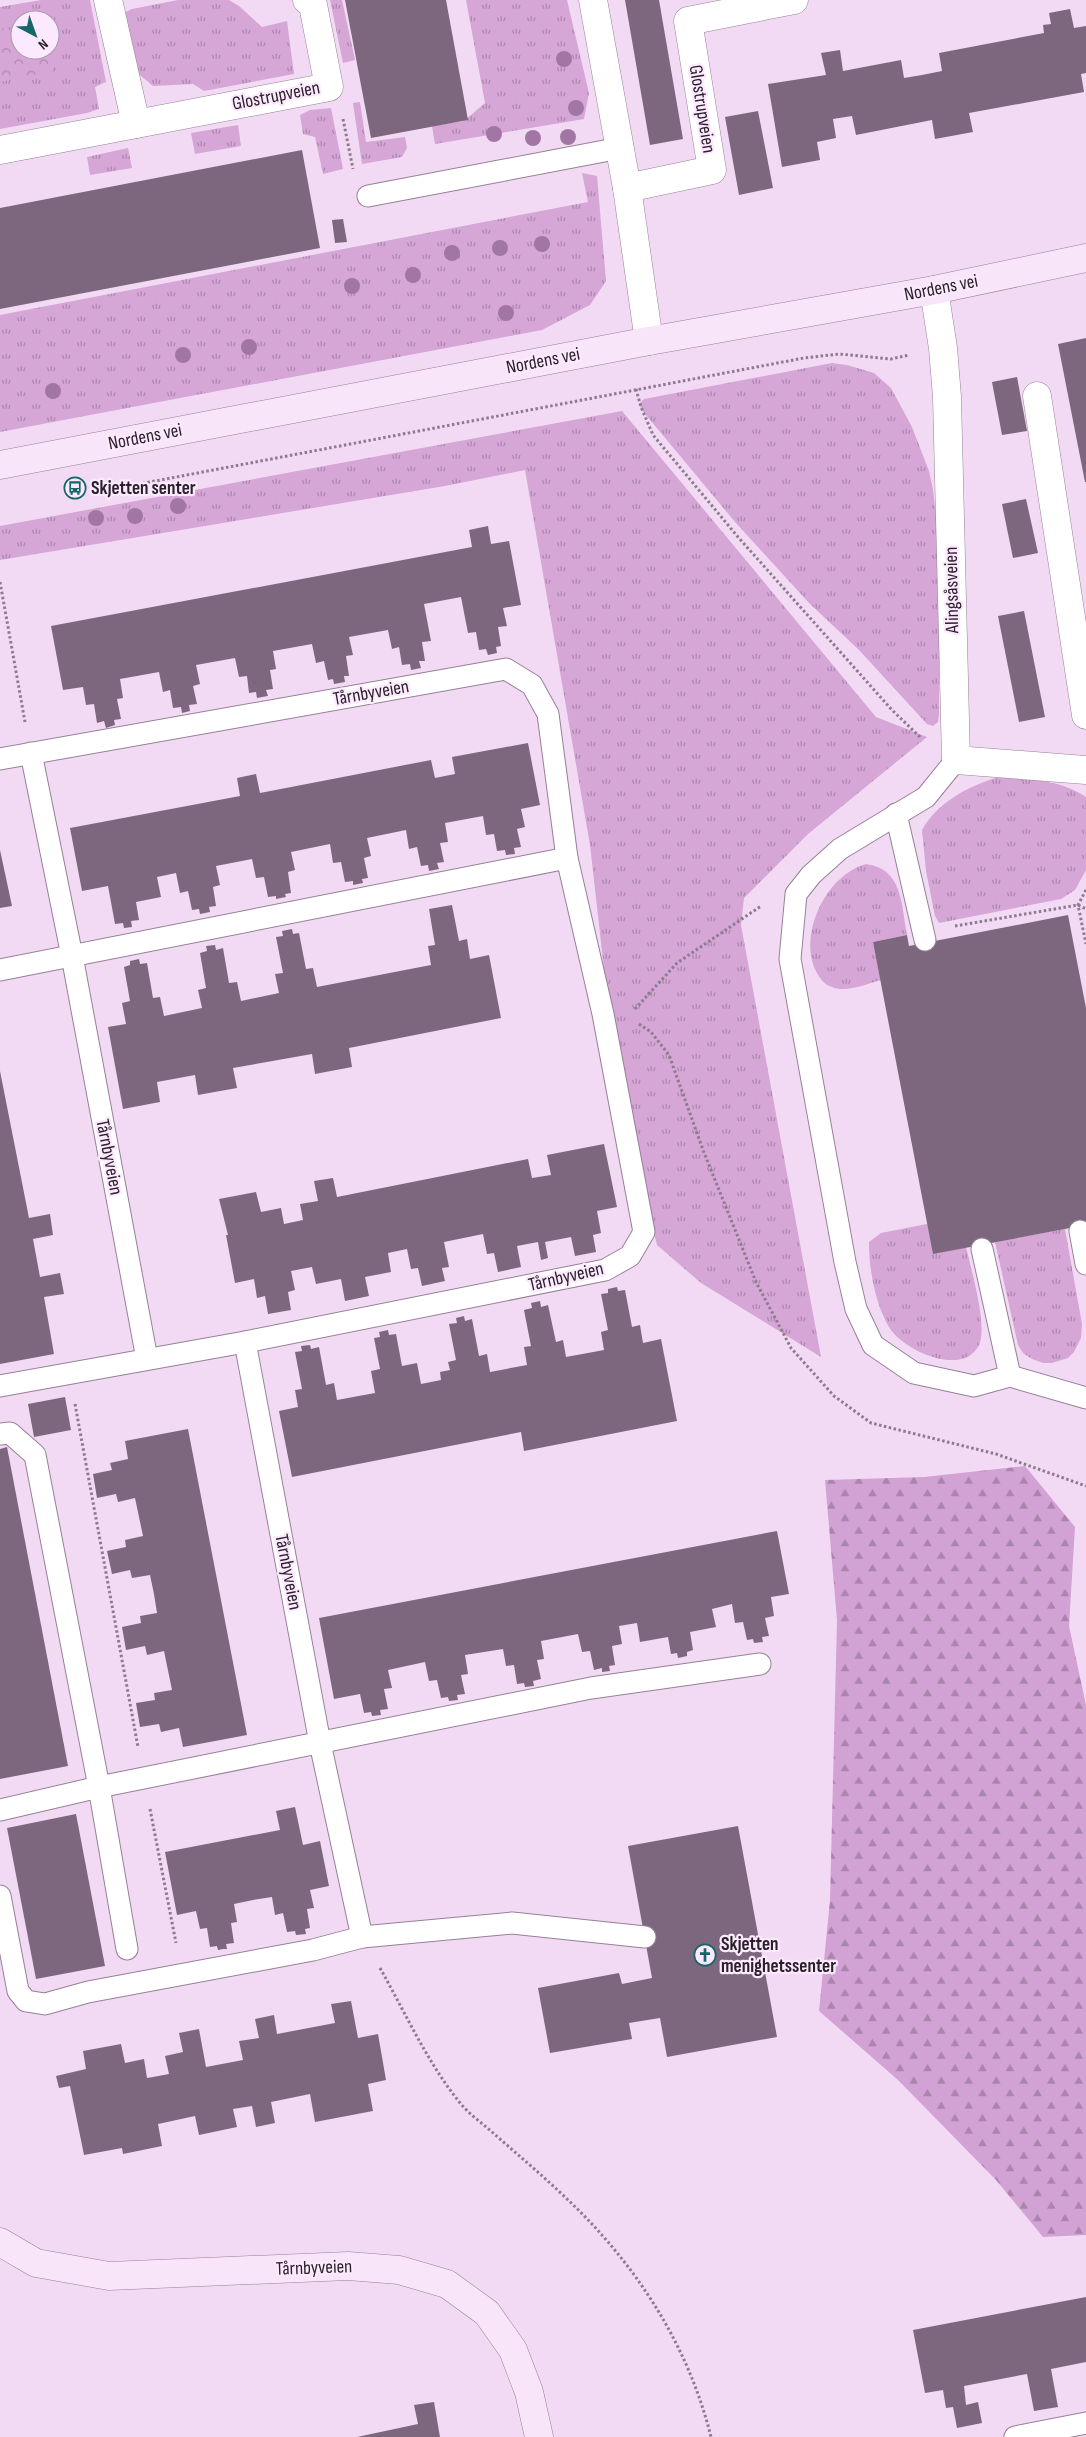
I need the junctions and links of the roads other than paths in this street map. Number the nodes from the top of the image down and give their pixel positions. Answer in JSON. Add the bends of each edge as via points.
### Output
{"nodes":[{"id":1,"x":110,"y":0,"type":"edge"},
{"id":2,"x":307,"y":0,"type":"edge"},
{"id":3,"x":593,"y":0,"type":"edge"},
{"id":4,"x":794,"y":0,"type":"edge"},
{"id":5,"x":685,"y":10,"type":"edge"},
{"id":6,"x":136,"y":124,"type":"junction"},
{"id":7,"x":620,"y":148,"type":"junction"},
{"id":8,"x":0,"y":150,"type":"edge"},
{"id":9,"x":627,"y":188,"type":"junction"},
{"id":10,"x":368,"y":196,"type":"dead end"},
{"id":11,"x":1086,"y":258,"type":"edge"},
{"id":12,"x":934,"y":290,"type":"junction"},
{"id":13,"x":649,"y":341,"type":"junction"},
{"id":14,"x":1037,"y":396,"type":"dead end"},
{"id":15,"x":0,"y":465,"type":"edge"},
{"id":16,"x":1086,"y":715,"type":"edge"},
{"id":17,"x":31,"y":753,"type":"junction"},
{"id":18,"x":0,"y":759,"type":"edge"},
{"id":19,"x":956,"y":760,"type":"junction"},
{"id":20,"x":1086,"y":770,"type":"edge"},
{"id":21,"x":896,"y":814,"type":"junction"},
{"id":22,"x":567,"y":858,"type":"junction"},
{"id":23,"x":924,"y":936,"type":"road end"},
{"id":24,"x":72,"y":956,"type":"junction"},
{"id":25,"x":0,"y":970,"type":"edge"},
{"id":26,"x":1080,"y":1230,"type":"dead end"},
{"id":27,"x":982,"y":1248,"type":"dead end"},
{"id":28,"x":1086,"y":1264,"type":"edge"},
{"id":29,"x":245,"y":1342,"type":"junction"},
{"id":30,"x":147,"y":1359,"type":"junction"},
{"id":31,"x":1010,"y":1376,"type":"junction"},
{"id":32,"x":0,"y":1386,"type":"edge"},
{"id":33,"x":1086,"y":1398,"type":"edge"},
{"id":34,"x":0,"y":1434,"type":"edge"},
{"id":35,"x":760,"y":1664,"type":"dead end"},
{"id":36,"x":320,"y":1743,"type":"junction"},
{"id":37,"x":99,"y":1787,"type":"junction"},
{"id":38,"x":0,"y":1810,"type":"edge"},
{"id":39,"x":0,"y":1896,"type":"edge"},
{"id":40,"x":362,"y":1937,"type":"junction"},
{"id":41,"x":645,"y":1937,"type":"dead end"},
{"id":42,"x":127,"y":1949,"type":"dead end"},
{"id":43,"x":0,"y":2242,"type":"edge"},
{"id":44,"x":1086,"y":2423,"type":"edge"},
{"id":45,"x":539,"y":2437,"type":"edge"},
{"id":46,"x":1015,"y":2437,"type":"edge"}],
"edges":[{"from":1,"to":6,"type":"street"},
{"from":2,"to":6,"type":"street","name":"Glostrupveien","via":[[313,5],[329,86]]},
{"from":3,"to":7,"type":"street"},
{"from":4,"to":5,"type":"street","name":"Glostrupveien"},
{"from":5,"to":9,"type":"street","name":"Glostrupveien","via":[[712,170]]},
{"from":6,"to":8,"type":"street","name":"Glostrupveien"},
{"from":7,"to":9,"type":"street"},
{"from":7,"to":10,"type":"lane"},
{"from":9,"to":13,"type":"street"},
{"from":11,"to":12,"type":"street","name":"Nordens vei"},
{"from":12,"to":13,"type":"street","name":"Nordens vei"},
{"from":12,"to":19,"type":"street","name":"Alingsåsveien","via":[[947,396]]},
{"from":13,"to":15,"type":"street","name":"Nordens vei"},
{"from":14,"to":16,"type":"street"},
{"from":17,"to":18,"type":"lane","name":"Tårnbyveien"},
{"from":17,"to":22,"type":"lane","name":"Tårnbyveien","via":[[506,669],[532,685],[548,714]]},
{"from":17,"to":24,"type":"lane","name":"Tårnbyveien"},
{"from":19,"to":20,"type":"street"},
{"from":19,"to":21,"type":"lane","via":[[926,797]]},
{"from":21,"to":23,"type":"lane"},
{"from":21,"to":31,"type":"lane","via":[[840,849],[811,875],[796,894],[790,959],[845,1262],[856,1309],[873,1345],[914,1374],[974,1386]]},
{"from":22,"to":24,"type":"lane"},
{"from":22,"to":29,"type":"lane","name":"Tårnbyveien","via":[[603,1014],[644,1232],[630,1256],[605,1270]]},
{"from":24,"to":25,"type":"lane"},
{"from":24,"to":30,"type":"lane","name":"Tårnbyveien"},
{"from":26,"to":28,"type":"lane"},
{"from":27,"to":31,"type":"lane"},
{"from":29,"to":30,"type":"lane","name":"Tårnbyveien"},
{"from":29,"to":36,"type":"lane","name":"Tårnbyveien"},
{"from":30,"to":32,"type":"lane","name":"Tårnbyveien"},
{"from":31,"to":33,"type":"lane"},
{"from":34,"to":37,"type":"lane","via":[[10,1433],[35,1455]]},
{"from":35,"to":36,"type":"lane","via":[[591,1688]]},
{"from":36,"to":37,"type":"lane"},
{"from":36,"to":40,"type":"lane","name":"Tårnbyveien"},
{"from":37,"to":38,"type":"lane"},
{"from":37,"to":42,"type":"lane"},
{"from":39,"to":40,"type":"lane","via":[[18,1991],[26,2001],[45,2004],[88,1992],[313,1950]]},
{"from":40,"to":41,"type":"lane","via":[[512,1923]]},
{"from":43,"to":45,"type":"street","name":"Tårnbyveien","via":[[36,2263],[108,2276],[348,2266],[399,2270],[447,2284],[487,2313],[513,2350],[529,2392]]},
{"from":44,"to":46,"type":"lane"}]}
